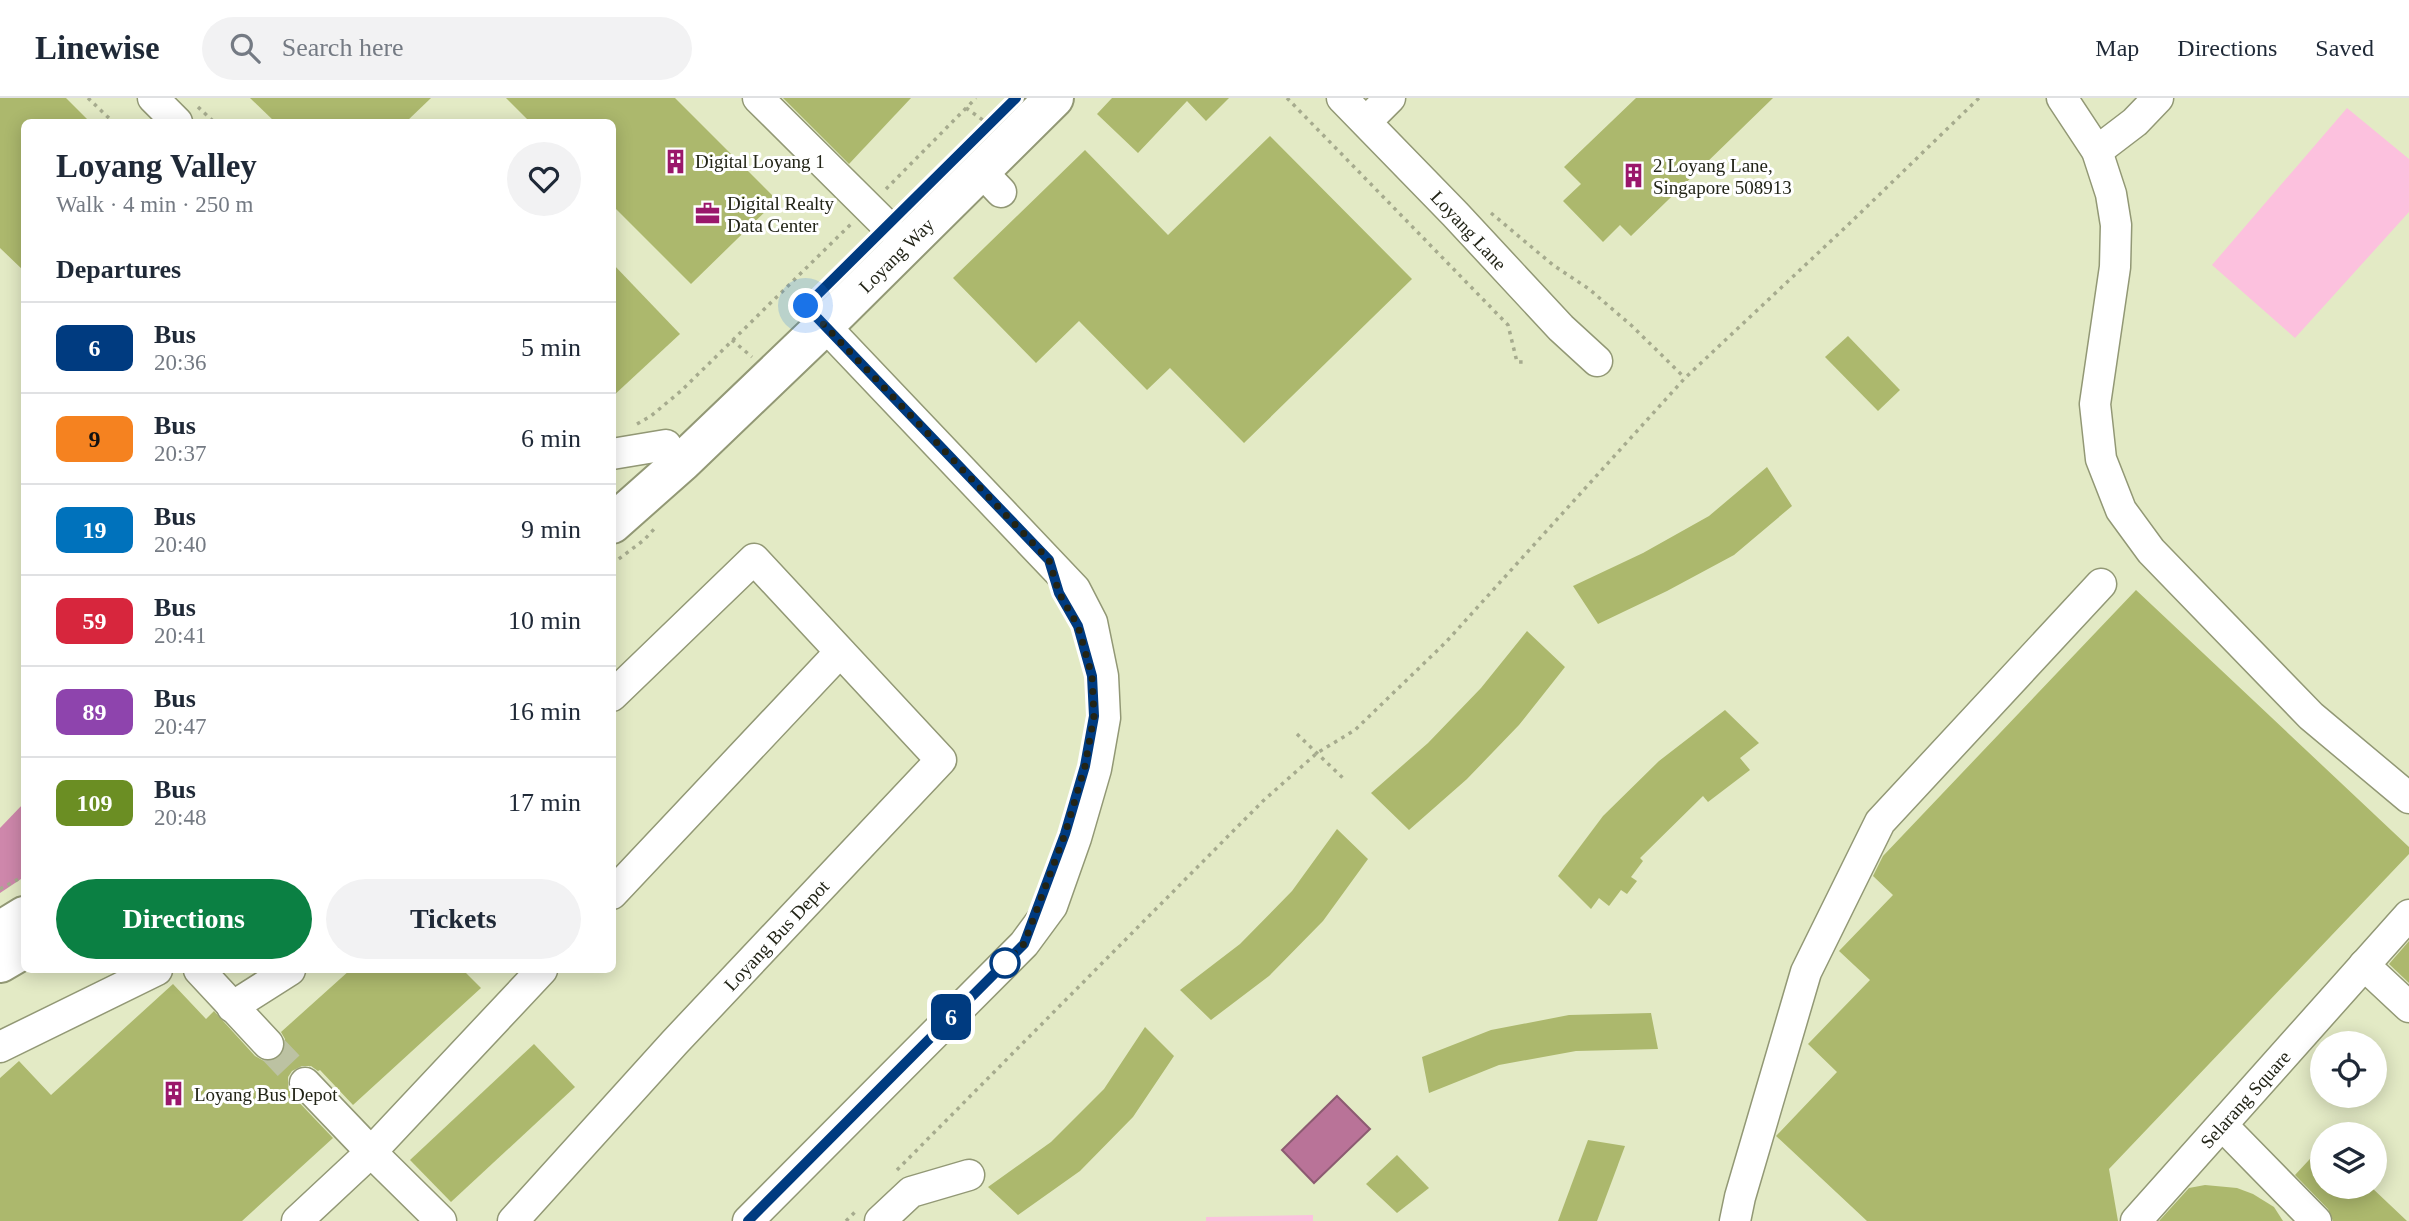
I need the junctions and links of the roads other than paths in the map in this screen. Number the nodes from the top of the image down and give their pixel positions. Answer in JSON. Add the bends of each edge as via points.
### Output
{"nodes":[{"id":1,"x":153,"y":98,"type":"edge"},
{"id":2,"x":758,"y":98,"type":"edge"},
{"id":3,"x":1016,"y":98,"type":"edge"},
{"id":4,"x":1054,"y":98,"type":"edge"},
{"id":5,"x":1342,"y":98,"type":"edge"},
{"id":6,"x":1390,"y":98,"type":"edge"},
{"id":7,"x":2062,"y":98,"type":"edge"},
{"id":8,"x":2158,"y":98,"type":"edge"},
{"id":9,"x":977,"y":110,"type":"edge"},
{"id":10,"x":187,"y":114,"type":"edge"},
{"id":11,"x":1366,"y":122,"type":"junction"},
{"id":12,"x":2097,"y":151,"type":"junction"},
{"id":13,"x":877,"y":217,"type":"junction"},
{"id":14,"x":861,"y":289,"type":"junction"},
{"id":15,"x":816,"y":316,"type":"junction"},
{"id":16,"x":1597,"y":361,"type":"dead end"},
{"id":17,"x":862,"y":364,"type":"junction"},
{"id":18,"x":666,"y":445,"type":"junction"},
{"id":19,"x":616,"y":453,"type":"edge"},
{"id":20,"x":616,"y":491,"type":"edge"},
{"id":21,"x":616,"y":520,"type":"edge"},
{"id":22,"x":2101,"y":584,"type":"dead end"},
{"id":23,"x":840,"y":652,"type":"junction"},
{"id":24,"x":616,"y":692,"type":"edge"},
{"id":25,"x":2409,"y":798,"type":"edge"},
{"id":26,"x":616,"y":890,"type":"edge"},
{"id":27,"x":2409,"y":915,"type":"edge"},
{"id":28,"x":21,"y":918,"type":"edge"},
{"id":29,"x":0,"y":931,"type":"edge"},
{"id":30,"x":21,"y":951,"type":"edge"},
{"id":31,"x":0,"y":963,"type":"edge"},
{"id":32,"x":2364,"y":965,"type":"junction"},
{"id":33,"x":151,"y":973,"type":"edge"},
{"id":34,"x":202,"y":973,"type":"edge"},
{"id":35,"x":285,"y":973,"type":"edge"},
{"id":36,"x":539,"y":973,"type":"edge"},
{"id":37,"x":232,"y":1007,"type":"junction"},
{"id":38,"x":2409,"y":1007,"type":"edge"},
{"id":39,"x":268,"y":1044,"type":"tunnel mouth"},
{"id":40,"x":0,"y":1047,"type":"edge"},
{"id":41,"x":305,"y":1083,"type":"tunnel mouth"},
{"id":42,"x":2222,"y":1125,"type":"junction"},
{"id":43,"x":371,"y":1152,"type":"junction"},
{"id":44,"x":968,"y":1175,"type":"dead end"},
{"id":45,"x":1737,"y":1209,"type":"edge"},
{"id":46,"x":873,"y":1211,"type":"edge"},
{"id":47,"x":296,"y":1221,"type":"edge"},
{"id":48,"x":441,"y":1221,"type":"edge"},
{"id":49,"x":513,"y":1221,"type":"edge"},
{"id":50,"x":748,"y":1221,"type":"edge"},
{"id":51,"x":2136,"y":1221,"type":"edge"},
{"id":52,"x":2316,"y":1221,"type":"edge"}],
"edges":[{"from":1,"to":10,"type":"street"},
{"from":2,"to":13,"type":"street"},
{"from":3,"to":9,"type":"main road","name":"Loyang Way"},
{"from":4,"to":14,"type":"main road","name":"Loyang Way","via":[[991,182]]},
{"from":5,"to":11,"type":"street","name":"Loyang Lane"},
{"from":6,"to":11,"type":"street"},
{"from":7,"to":12,"type":"street"},
{"from":8,"to":12,"type":"street"},
{"from":9,"to":13,"type":"main road","name":"Loyang Way"},
{"from":11,"to":16,"type":"street","name":"Loyang Lane"},
{"from":12,"to":25,"type":"street","via":[[2116,225],[2115,267],[2095,404],[2101,459],[2121,510],[2151,551],[2311,716]]},
{"from":13,"to":15,"type":"main road","name":"Loyang Way"},
{"from":14,"to":15,"type":"main road","name":"Loyang Way"},
{"from":14,"to":17,"type":"street","via":[[853,323]]},
{"from":15,"to":17,"type":"street"},
{"from":15,"to":18,"type":"main road","name":"Loyang Way","via":[[743,350]]},
{"from":15,"to":21,"type":"main road","name":"Loyang Way","via":[[682,462]]},
{"from":17,"to":50,"type":"street","via":[[1049,560],[1059,593],[1078,626],[1092,676],[1094,716],[1065,834],[1024,944]]},
{"from":18,"to":19,"type":"street"},
{"from":18,"to":20,"type":"main road","name":"Loyang Way"},
{"from":22,"to":45,"type":"street","via":[[1880,822],[1806,972]]},
{"from":23,"to":24,"type":"street","name":"Loyang Bus Depot","via":[[754,559]]},
{"from":23,"to":26,"type":"street"},
{"from":23,"to":49,"type":"street","name":"Loyang Bus Depot","via":[[941,760]]},
{"from":27,"to":32,"type":"street","name":"Selarang Square"},
{"from":28,"to":29,"type":"main road"},
{"from":30,"to":31,"type":"main road"},
{"from":32,"to":38,"type":"street"},
{"from":32,"to":42,"type":"street","name":"Selarang Square"},
{"from":33,"to":40,"type":"street"},
{"from":34,"to":37,"type":"street"},
{"from":35,"to":37,"type":"street"},
{"from":36,"to":43,"type":"street"},
{"from":37,"to":39,"type":"street"},
{"from":41,"to":43,"type":"street"},
{"from":42,"to":51,"type":"street","name":"Selarang Square"},
{"from":42,"to":52,"type":"street"},
{"from":43,"to":47,"type":"street"},
{"from":43,"to":48,"type":"street"},
{"from":44,"to":46,"type":"street","via":[[911,1192]]}]}
